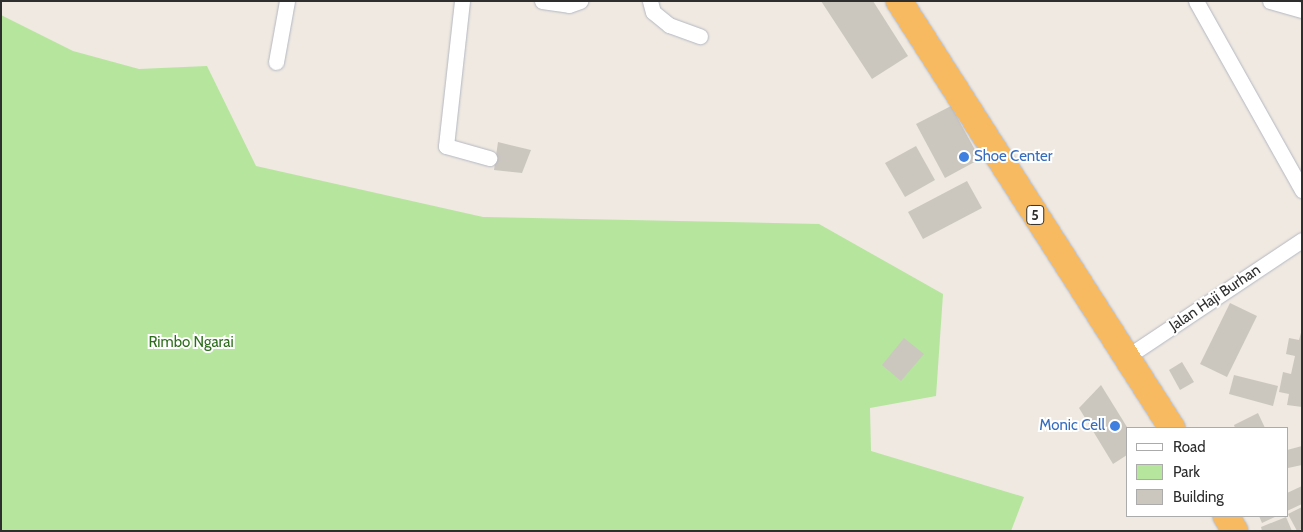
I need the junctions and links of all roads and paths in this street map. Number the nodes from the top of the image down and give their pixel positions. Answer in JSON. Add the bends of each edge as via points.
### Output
{"nodes":[{"id":1,"x":287,"y":1,"type":"edge"},
{"id":2,"x":462,"y":1,"type":"edge"},
{"id":3,"x":542,"y":1,"type":"edge"},
{"id":4,"x":580,"y":1,"type":"edge"},
{"id":5,"x":650,"y":1,"type":"edge"},
{"id":6,"x":899,"y":1,"type":"edge"},
{"id":7,"x":1196,"y":1,"type":"edge"},
{"id":8,"x":1270,"y":1,"type":"edge"},
{"id":9,"x":1302,"y":10,"type":"edge"},
{"id":10,"x":700,"y":36,"type":"dead end"},
{"id":11,"x":276,"y":62,"type":"dead end"},
{"id":12,"x":490,"y":158,"type":"dead end"},
{"id":13,"x":1302,"y":190,"type":"edge"},
{"id":14,"x":1302,"y":240,"type":"edge"},
{"id":15,"x":1128,"y":356,"type":"junction"},
{"id":16,"x":1171,"y":427,"type":"edge"},
{"id":17,"x":1227,"y":517,"type":"edge"},
{"id":18,"x":1235,"y":531,"type":"edge"}],
"edges":[{"from":1,"to":11,"type":"street"},
{"from":2,"to":12,"type":"street","via":[[446,142]]},
{"from":3,"to":4,"type":"street","via":[[569,5]]},
{"from":5,"to":10,"type":"street","via":[[653,12],[669,25]]},
{"from":6,"to":15,"type":"highway","number":"5"},
{"from":7,"to":13,"type":"street"},
{"from":8,"to":9,"type":"street"},
{"from":14,"to":15,"type":"street","name":"Jalan Haji Burhan"},
{"from":15,"to":16,"type":"highway","number":"5"},
{"from":17,"to":18,"type":"highway"}]}
